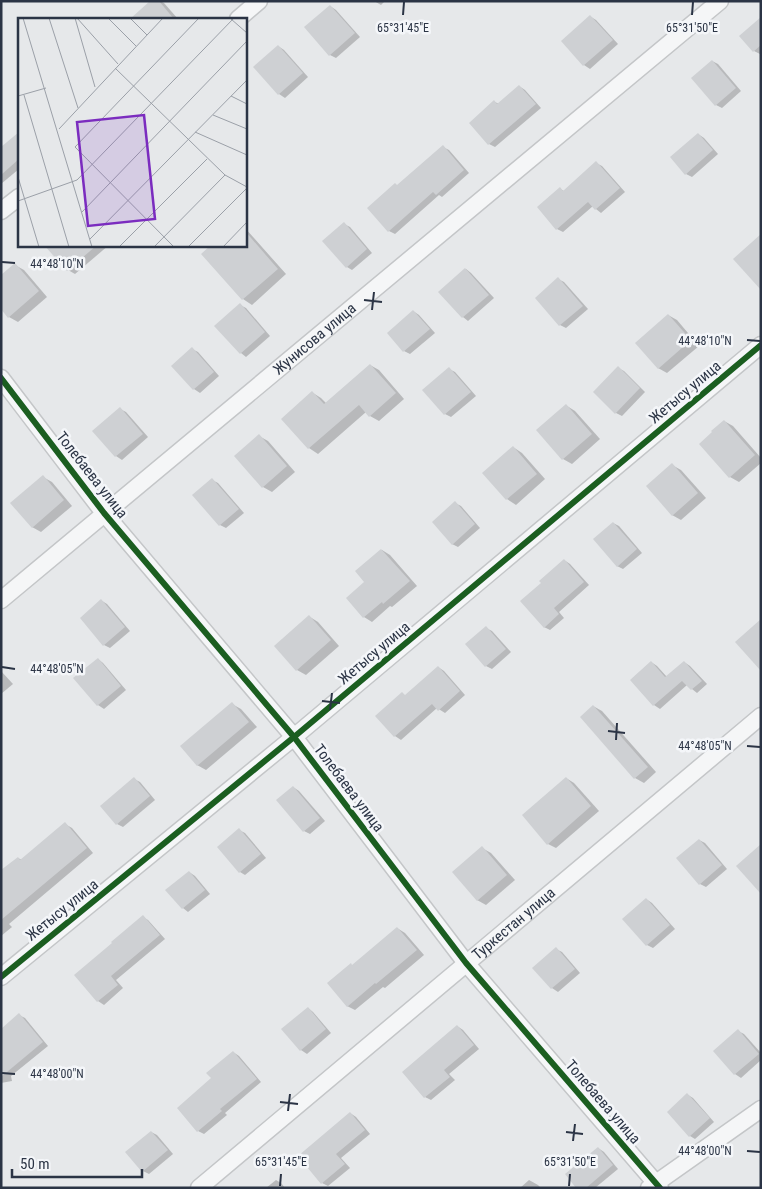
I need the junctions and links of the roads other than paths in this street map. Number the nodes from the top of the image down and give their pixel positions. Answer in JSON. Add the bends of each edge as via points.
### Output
{"nodes":[{"id":1,"x":259,"y":1,"type":"edge"},
{"id":2,"x":720,"y":1,"type":"edge"},
{"id":3,"x":239,"y":18,"type":"edge"},
{"id":4,"x":18,"y":198,"type":"edge"},
{"id":5,"x":1,"y":211,"type":"edge"},
{"id":6,"x":761,"y":345,"type":"edge"},
{"id":7,"x":1,"y":378,"type":"edge"},
{"id":8,"x":104,"y":513,"type":"junction"},
{"id":9,"x":1,"y":600,"type":"edge"},
{"id":10,"x":761,"y":716,"type":"edge"},
{"id":11,"x":294,"y":737,"type":"junction"},
{"id":12,"x":466,"y":963,"type":"junction"},
{"id":13,"x":1,"y":976,"type":"edge"},
{"id":14,"x":761,"y":1109,"type":"edge"},
{"id":15,"x":655,"y":1186,"type":"edge"},
{"id":16,"x":199,"y":1188,"type":"edge"}],
"edges":[{"from":1,"to":3,"type":"street"},
{"from":2,"to":8,"type":"street","name":"Жунисова улица"},
{"from":4,"to":5,"type":"street"},
{"from":6,"to":11,"type":"street","name":"Жетысу улица"},
{"from":7,"to":8,"type":"street","name":"Толебаева улица"},
{"from":8,"to":9,"type":"street","name":"Жунисова улица"},
{"from":8,"to":11,"type":"street","name":"Толебаева улица"},
{"from":10,"to":12,"type":"street","name":"Туркестан улица"},
{"from":11,"to":12,"type":"street","name":"Толебаева улица"},
{"from":11,"to":13,"type":"street","name":"Жетысу улица"},
{"from":12,"to":15,"type":"street","name":"Толебаева улица"},
{"from":12,"to":16,"type":"street","name":"Туркестан улица"},
{"from":14,"to":15,"type":"street"}]}
